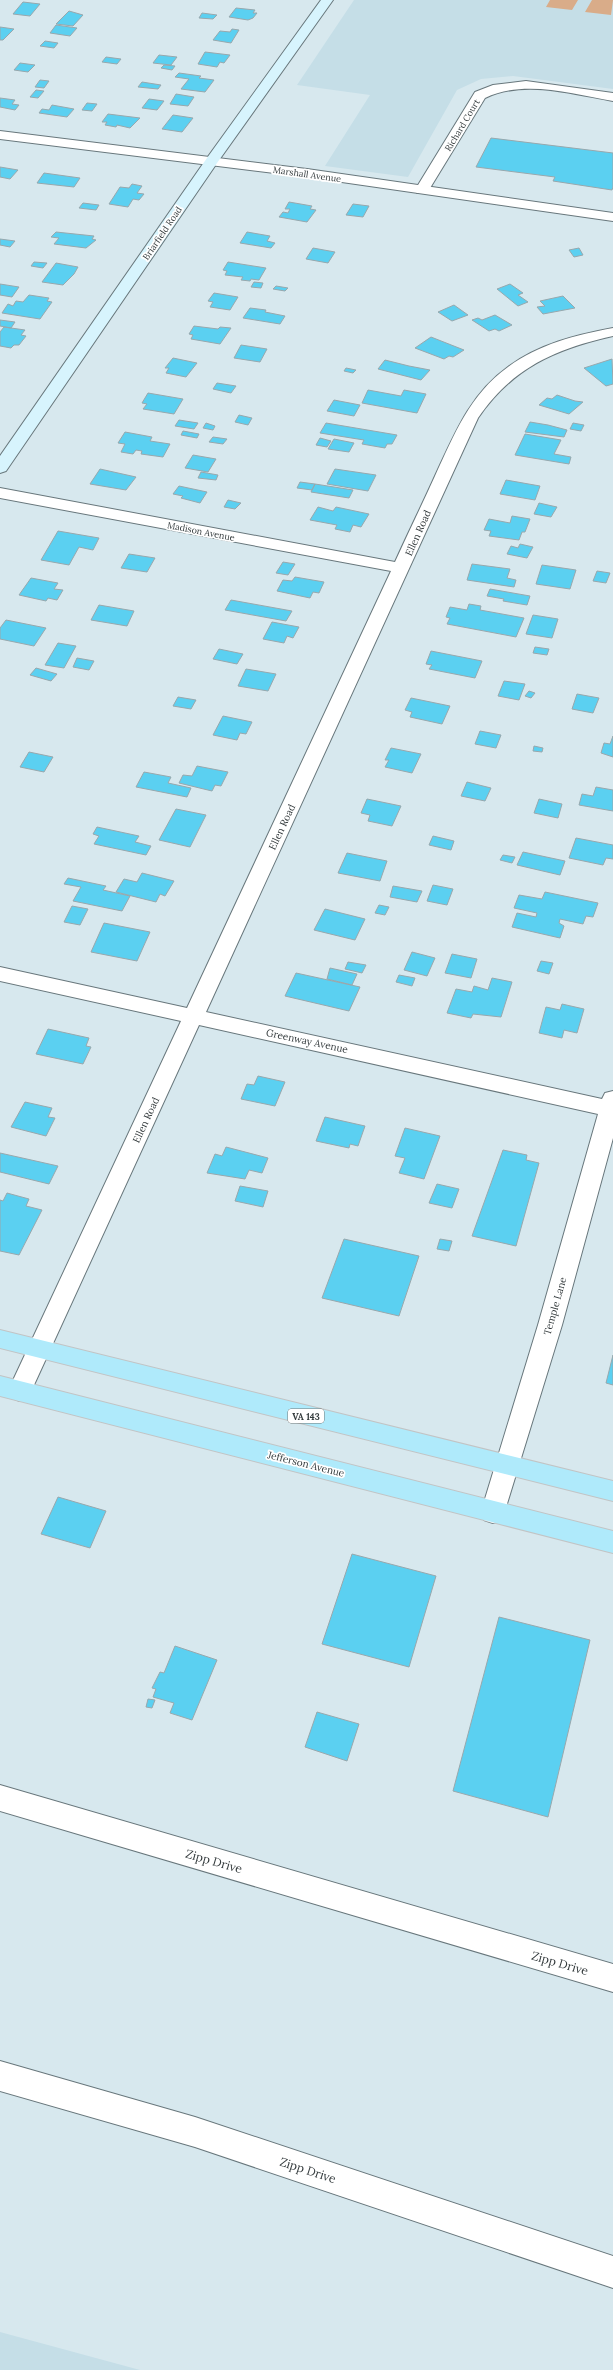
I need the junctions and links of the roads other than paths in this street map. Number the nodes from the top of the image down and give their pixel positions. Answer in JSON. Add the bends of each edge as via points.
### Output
{"nodes":[{"id":1,"x":327,"y":0,"type":"edge"},
{"id":2,"x":613,"y":96,"type":"edge"},
{"id":3,"x":0,"y":135,"type":"edge"},
{"id":4,"x":212,"y":161,"type":"junction"},
{"id":5,"x":422,"y":190,"type":"junction"},
{"id":6,"x":613,"y":217,"type":"edge"},
{"id":7,"x":613,"y":332,"type":"edge"},
{"id":8,"x":0,"y":468,"type":"edge"},
{"id":9,"x":0,"y":493,"type":"edge"},
{"id":10,"x":402,"y":568,"type":"junction"},
{"id":11,"x":0,"y":974,"type":"edge"},
{"id":12,"x":194,"y":1017,"type":"junction"},
{"id":13,"x":612,"y":1105,"type":"edge"},
{"id":14,"x":0,"y":1339,"type":"edge"},
{"id":15,"x":40,"y":1349,"type":"junction"},
{"id":16,"x":10,"y":1389,"type":"edge"},
{"id":17,"x":507,"y":1465,"type":"junction"},
{"id":18,"x":613,"y":1491,"type":"edge"},
{"id":19,"x":493,"y":1512,"type":"junction"},
{"id":20,"x":613,"y":1542,"type":"edge"},
{"id":21,"x":0,"y":1798,"type":"edge"},
{"id":22,"x":613,"y":1978,"type":"edge"},
{"id":23,"x":0,"y":2076,"type":"edge"},
{"id":24,"x":613,"y":2272,"type":"edge"}],
"edges":[{"from":1,"to":4,"type":"main road","name":"Briarfield Road"},
{"from":2,"to":5,"type":"street","name":"Richard Court","via":[[522,84],[509,84],[487,90],[480,94]]},
{"from":3,"to":4,"type":"street","name":"Marshall Avenue"},
{"from":4,"to":5,"type":"street","name":"Marshall Avenue"},
{"from":4,"to":8,"type":"main road","name":"Briarfield Road"},
{"from":5,"to":6,"type":"street","name":"Marshall Avenue"},
{"from":7,"to":10,"type":"street","name":"Ellen Road","via":[[545,352],[493,385],[470,418]]},
{"from":9,"to":10,"type":"street","name":"Madison Avenue"},
{"from":10,"to":12,"type":"street","name":"Ellen Road"},
{"from":11,"to":12,"type":"street","name":"Greenway Avenue"},
{"from":12,"to":13,"type":"street","name":"Greenway Avenue"},
{"from":12,"to":15,"type":"street","name":"Ellen Road"},
{"from":13,"to":17,"type":"street","name":"Temple Lane","via":[[550,1325]]},
{"from":14,"to":15,"type":"main road","number":"VA 143"},
{"from":15,"to":16,"type":"street","name":"Ellen Road"},
{"from":15,"to":17,"type":"main road","number":"VA 143"},
{"from":16,"to":19,"type":"main road","name":"Jefferson Avenue"},
{"from":17,"to":18,"type":"main road","number":"VA 143"},
{"from":17,"to":19,"type":"street","name":"Temple Lane"},
{"from":19,"to":20,"type":"main road","name":"Jefferson Avenue"},
{"from":21,"to":22,"type":"street","name":"Zipp Drive"},
{"from":23,"to":24,"type":"street","name":"Zipp Drive","via":[[195,2132]]}]}
